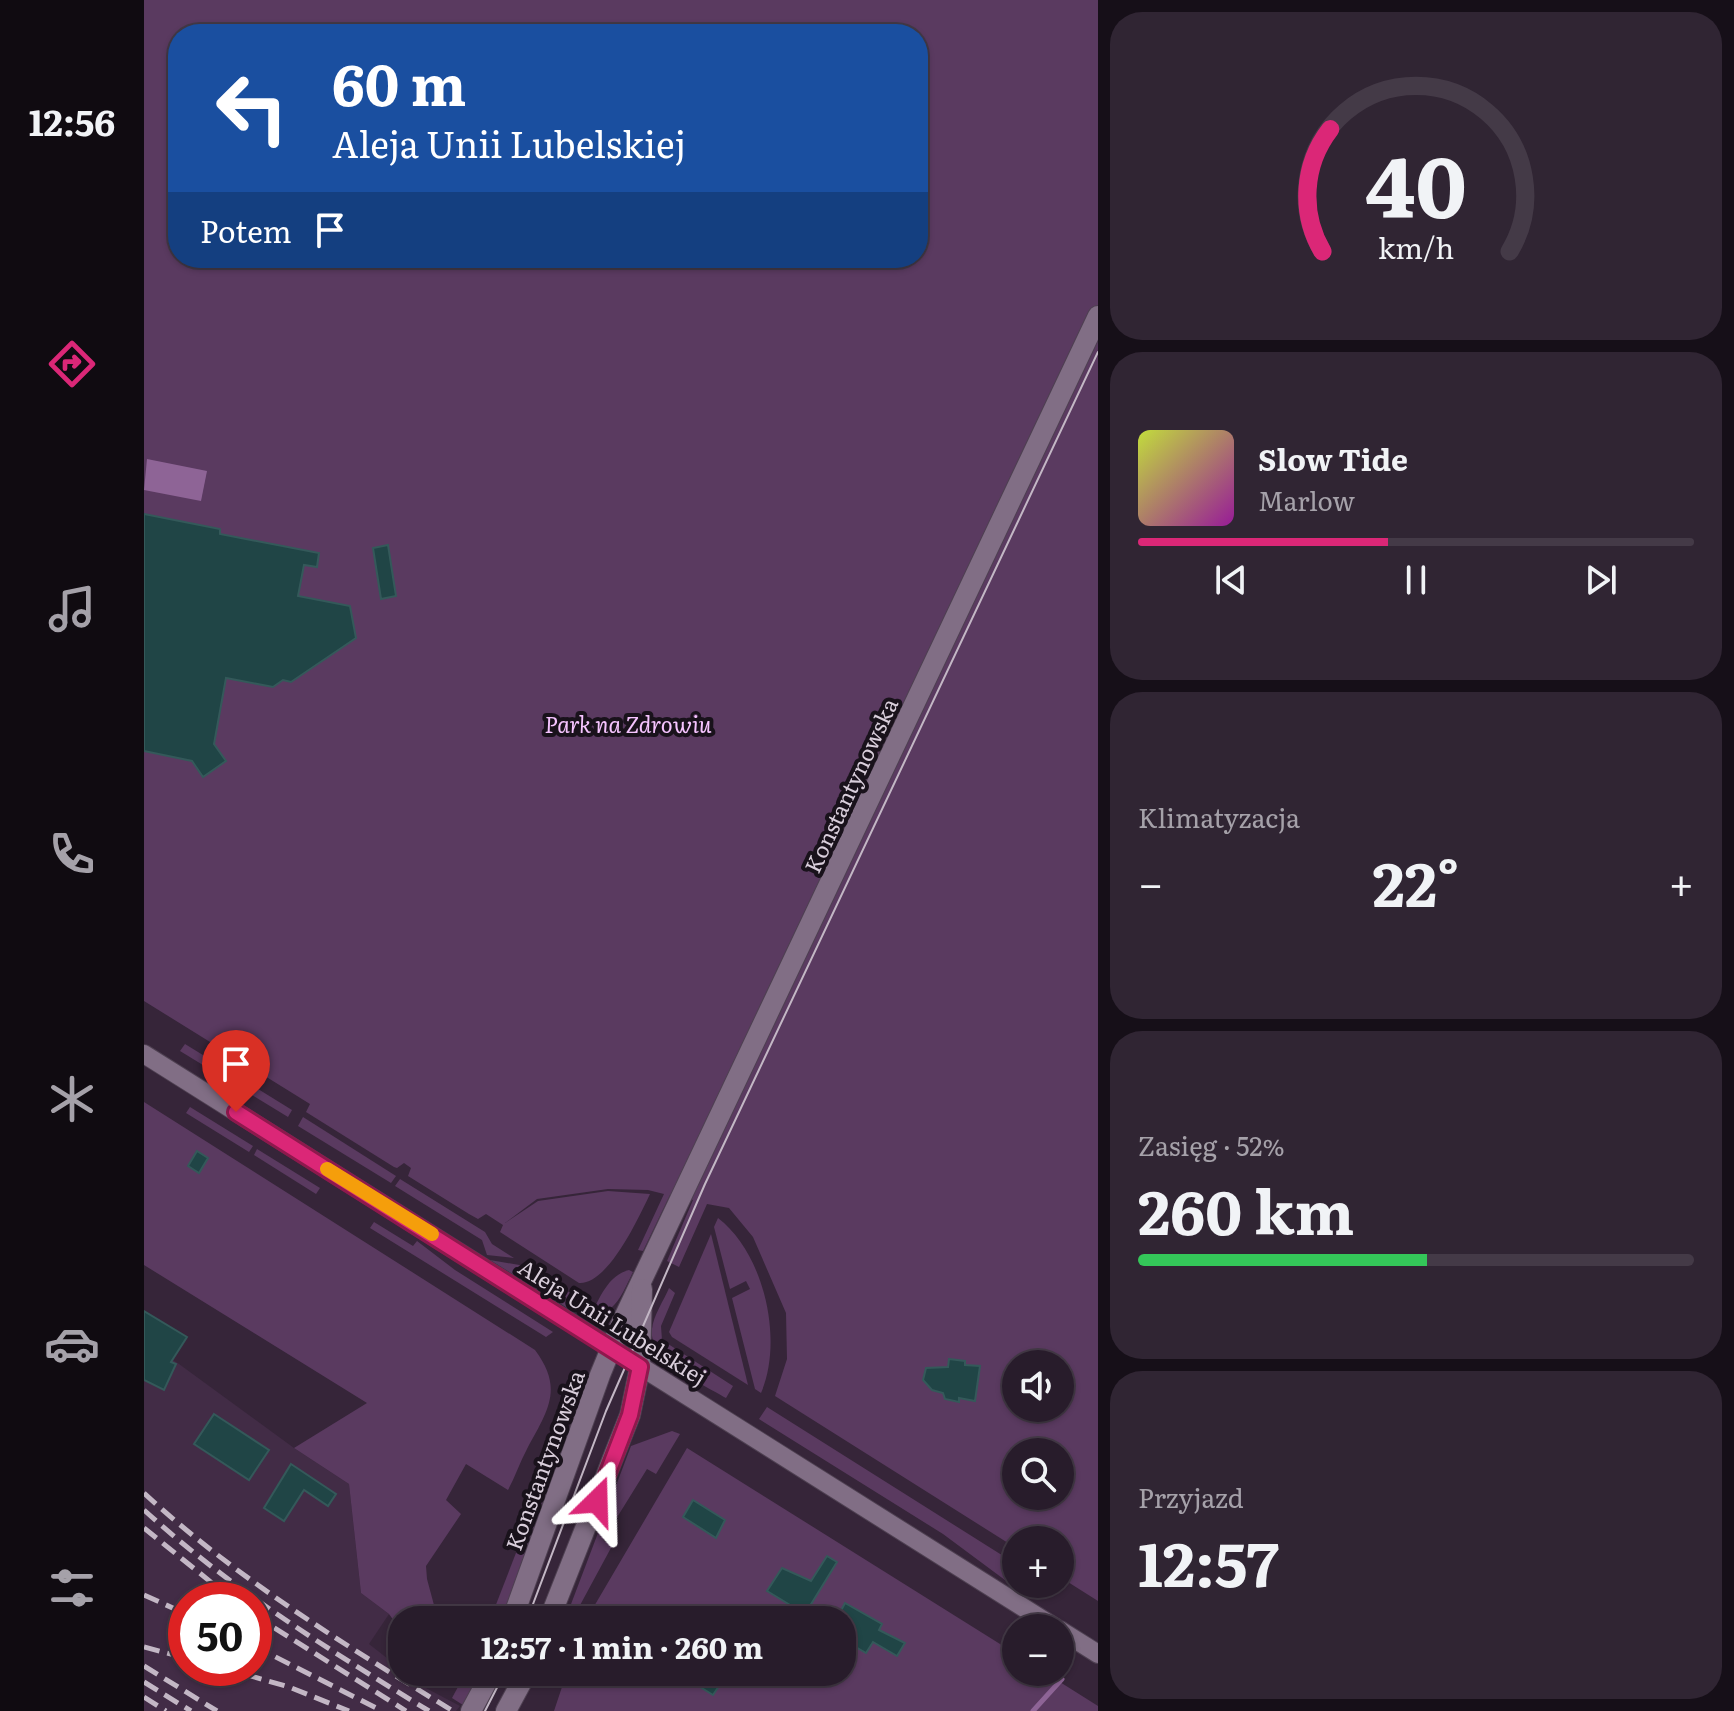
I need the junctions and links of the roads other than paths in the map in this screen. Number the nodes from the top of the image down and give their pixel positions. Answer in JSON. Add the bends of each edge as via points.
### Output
{"nodes":[{"id":1,"x":1098,"y":316,"type":"edge"},
{"id":2,"x":144,"y":1054,"type":"edge"},
{"id":3,"x":645,"y":1273,"type":"junction"},
{"id":4,"x":610,"y":1348,"type":"junction"},
{"id":5,"x":640,"y":1367,"type":"junction"},
{"id":6,"x":517,"y":1606,"type":"edge"},
{"id":7,"x":555,"y":1606,"type":"edge"},
{"id":8,"x":1034,"y":1614,"type":"edge"},
{"id":9,"x":1074,"y":1639,"type":"edge"},
{"id":10,"x":1098,"y":1654,"type":"edge"},
{"id":11,"x":484,"y":1686,"type":"edge"},
{"id":12,"x":519,"y":1686,"type":"edge"},
{"id":13,"x":471,"y":1711,"type":"edge"},
{"id":14,"x":506,"y":1711,"type":"edge"}],
"edges":[{"from":1,"to":3,"type":"main road","name":"Konstantynowska"},
{"from":2,"to":4,"type":"street","name":"Aleja Unii Lubelskiej"},
{"from":3,"to":4,"type":"main road","name":"Konstantynowska"},
{"from":3,"to":5,"type":"main road","name":"Konstantynowska"},
{"from":4,"to":5,"type":"street","name":"Aleja Unii Lubelskiej"},
{"from":4,"to":6,"type":"main road","name":"Konstantynowska"},
{"from":5,"to":7,"type":"main road","name":"Konstantynowska","via":[[624,1433]]},
{"from":5,"to":8,"type":"street","name":"Aleja Unii Lubelskiej"},
{"from":9,"to":10,"type":"street","name":"Aleja Unii Lubelskiej"},
{"from":11,"to":13,"type":"main road"},
{"from":12,"to":14,"type":"main road"}]}
